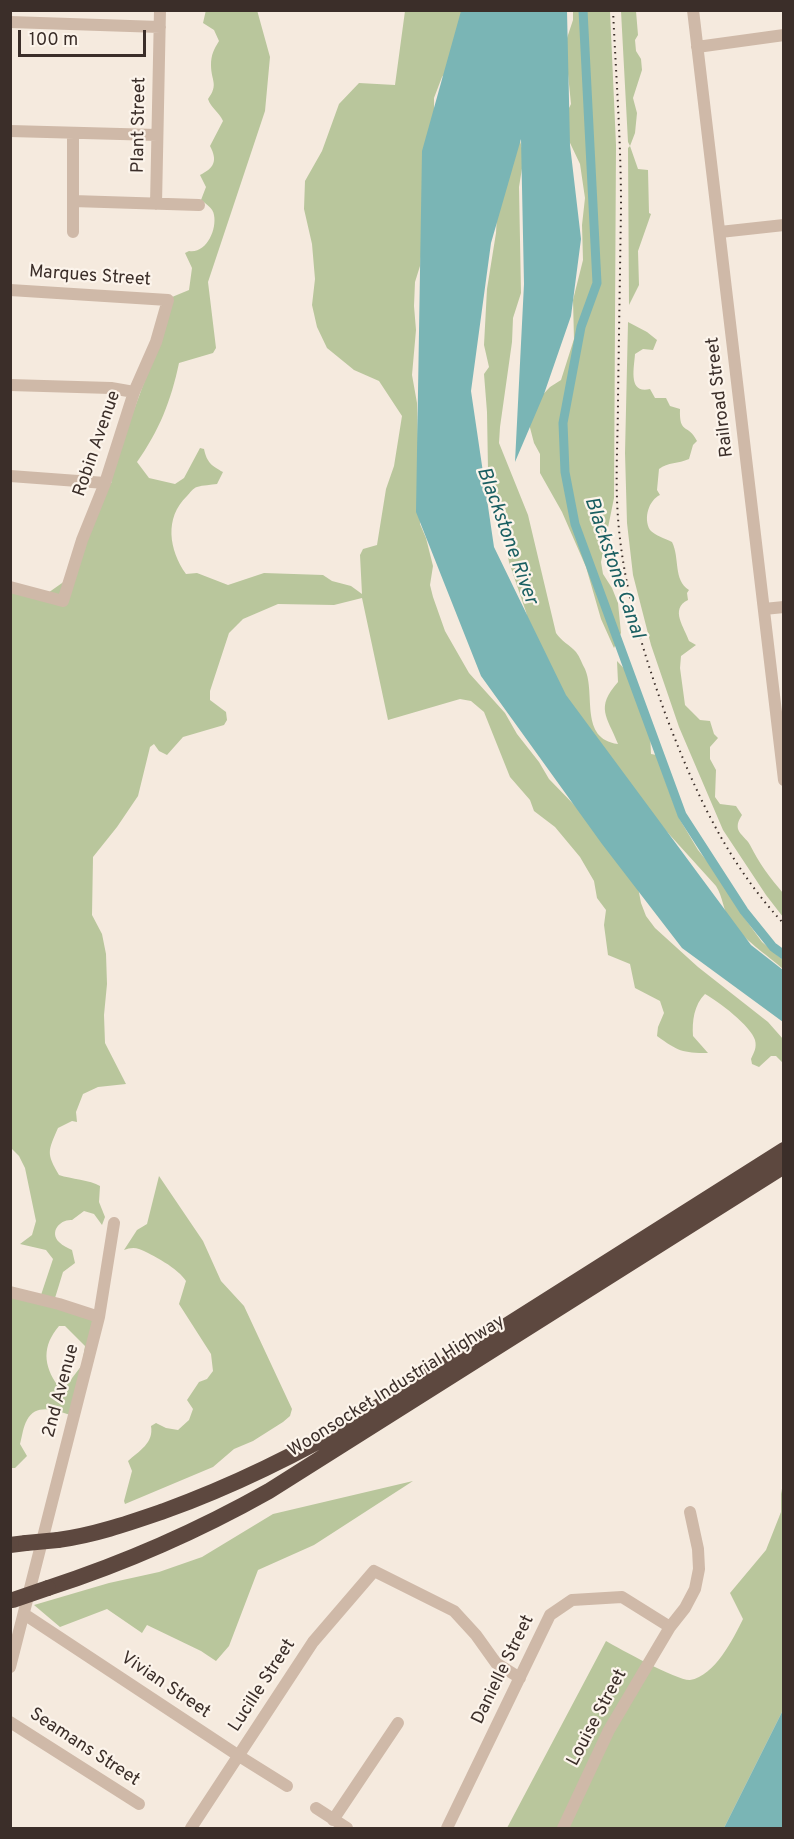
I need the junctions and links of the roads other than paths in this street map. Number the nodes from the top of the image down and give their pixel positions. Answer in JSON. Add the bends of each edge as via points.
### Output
{"nodes":[{"id":1,"x":160,"y":10,"type":"edge"},
{"id":2,"x":693,"y":10,"type":"edge"},
{"id":3,"x":10,"y":22,"type":"edge"},
{"id":4,"x":160,"y":27,"type":"junction"},
{"id":5,"x":783,"y":34,"type":"edge"},
{"id":6,"x":697,"y":47,"type":"junction"},
{"id":7,"x":10,"y":131,"type":"edge"},
{"id":8,"x":73,"y":133,"type":"junction"},
{"id":9,"x":157,"y":135,"type":"junction"},
{"id":10,"x":73,"y":201,"type":"junction"},
{"id":11,"x":156,"y":204,"type":"junction"},
{"id":12,"x":199,"y":205,"type":"dead end"},
{"id":13,"x":783,"y":225,"type":"edge"},
{"id":14,"x":73,"y":232,"type":"dead end"},
{"id":15,"x":720,"y":232,"type":"junction"},
{"id":16,"x":10,"y":290,"type":"edge"},
{"id":17,"x":168,"y":300,"type":"joint"},
{"id":18,"x":10,"y":385,"type":"edge"},
{"id":19,"x":134,"y":392,"type":"junction"},
{"id":20,"x":10,"y":476,"type":"edge"},
{"id":21,"x":105,"y":483,"type":"junction"},
{"id":22,"x":10,"y":587,"type":"edge"},
{"id":23,"x":783,"y":607,"type":"edge"},
{"id":24,"x":764,"y":609,"type":"junction"},
{"id":25,"x":783,"y":780,"type":"edge"},
{"id":26,"x":783,"y":1150,"type":"edge"},
{"id":27,"x":783,"y":1166,"type":"edge"},
{"id":28,"x":684,"y":1221,"type":"junction"},
{"id":29,"x":114,"y":1223,"type":"dead end"},
{"id":30,"x":10,"y":1292,"type":"edge"},
{"id":31,"x":99,"y":1317,"type":"junction"},
{"id":32,"x":690,"y":1512,"type":"dead end"},
{"id":33,"x":18,"y":1544,"type":"edge"},
{"id":34,"x":12,"y":1600,"type":"edge"},
{"id":35,"x":24,"y":1614,"type":"junction"},
{"id":36,"x":670,"y":1627,"type":"junction"},
{"id":37,"x":10,"y":1667,"type":"edge"},
{"id":38,"x":519,"y":1678,"type":"junction"},
{"id":39,"x":10,"y":1722,"type":"edge"},
{"id":40,"x":398,"y":1724,"type":"dead end"},
{"id":41,"x":238,"y":1756,"type":"junction"},
{"id":42,"x":287,"y":1786,"type":"dead end"},
{"id":43,"x":139,"y":1804,"type":"dead end"},
{"id":44,"x":316,"y":1808,"type":"dead end"},
{"id":45,"x":333,"y":1820,"type":"junction"},
{"id":46,"x":191,"y":1828,"type":"edge"},
{"id":47,"x":347,"y":1828,"type":"edge"},
{"id":48,"x":447,"y":1828,"type":"edge"},
{"id":49,"x":563,"y":1828,"type":"edge"}],
"edges":[{"from":1,"to":4,"type":"street","name":"Plant Street"},
{"from":2,"to":6,"type":"street","name":"Railroad Street"},
{"from":3,"to":4,"type":"street"},
{"from":4,"to":9,"type":"street","name":"Plant Street"},
{"from":5,"to":6,"type":"street"},
{"from":6,"to":15,"type":"street","name":"Railroad Street"},
{"from":7,"to":8,"type":"street"},
{"from":8,"to":9,"type":"street"},
{"from":8,"to":10,"type":"street"},
{"from":9,"to":11,"type":"street","name":"Plant Street"},
{"from":10,"to":11,"type":"street"},
{"from":10,"to":14,"type":"street"},
{"from":11,"to":12,"type":"street"},
{"from":13,"to":15,"type":"street"},
{"from":15,"to":24,"type":"street","name":"Railroad Street"},
{"from":16,"to":17,"type":"street","name":"Marques Street"},
{"from":17,"to":19,"type":"street","name":"Robin Avenue","via":[[156,342]]},
{"from":18,"to":19,"type":"street"},
{"from":19,"to":21,"type":"street","name":"Robin Avenue"},
{"from":20,"to":21,"type":"street"},
{"from":21,"to":22,"type":"street","name":"Robin Avenue","via":[[63,601]]},
{"from":23,"to":24,"type":"street"},
{"from":24,"to":25,"type":"street","name":"Railroad Street"},
{"from":26,"to":28,"type":"highway","name":"Woonsocket Industrial Highway"},
{"from":27,"to":28,"type":"highway","name":"Woonsocket Industrial Highway"},
{"from":28,"to":33,"type":"highway","name":"Woonsocket Industrial Highway","bridge":true,"via":[[307,1448],[243,1479],[102,1532]]},
{"from":28,"to":34,"type":"highway","name":"Woonsocket Industrial Highway","bridge":true,"via":[[269,1491],[158,1547]]},
{"from":29,"to":31,"type":"street","name":"2nd Avenue"},
{"from":30,"to":31,"type":"street"},
{"from":31,"to":35,"type":"street","name":"2nd Avenue"},
{"from":32,"to":36,"type":"street","name":"Louise Street","via":[[699,1569],[695,1589]]},
{"from":35,"to":37,"type":"street","name":"2nd Avenue"},
{"from":35,"to":41,"type":"street","name":"Vivian Street"},
{"from":36,"to":38,"type":"street","name":"Danielle Street","via":[[622,1597],[572,1600],[550,1615]]},
{"from":36,"to":49,"type":"street","name":"Louise Street","via":[[609,1730]]},
{"from":38,"to":41,"type":"street","name":"Lucille Street","via":[[496,1664],[454,1611],[374,1571],[313,1642]]},
{"from":38,"to":48,"type":"street","name":"Danielle Street"},
{"from":39,"to":43,"type":"street","name":"Seamans Street"},
{"from":40,"to":45,"type":"street"},
{"from":41,"to":42,"type":"street","name":"Vivian Street"},
{"from":41,"to":46,"type":"street","name":"Lucille Street"},
{"from":44,"to":45,"type":"street"},
{"from":45,"to":47,"type":"street"}]}
